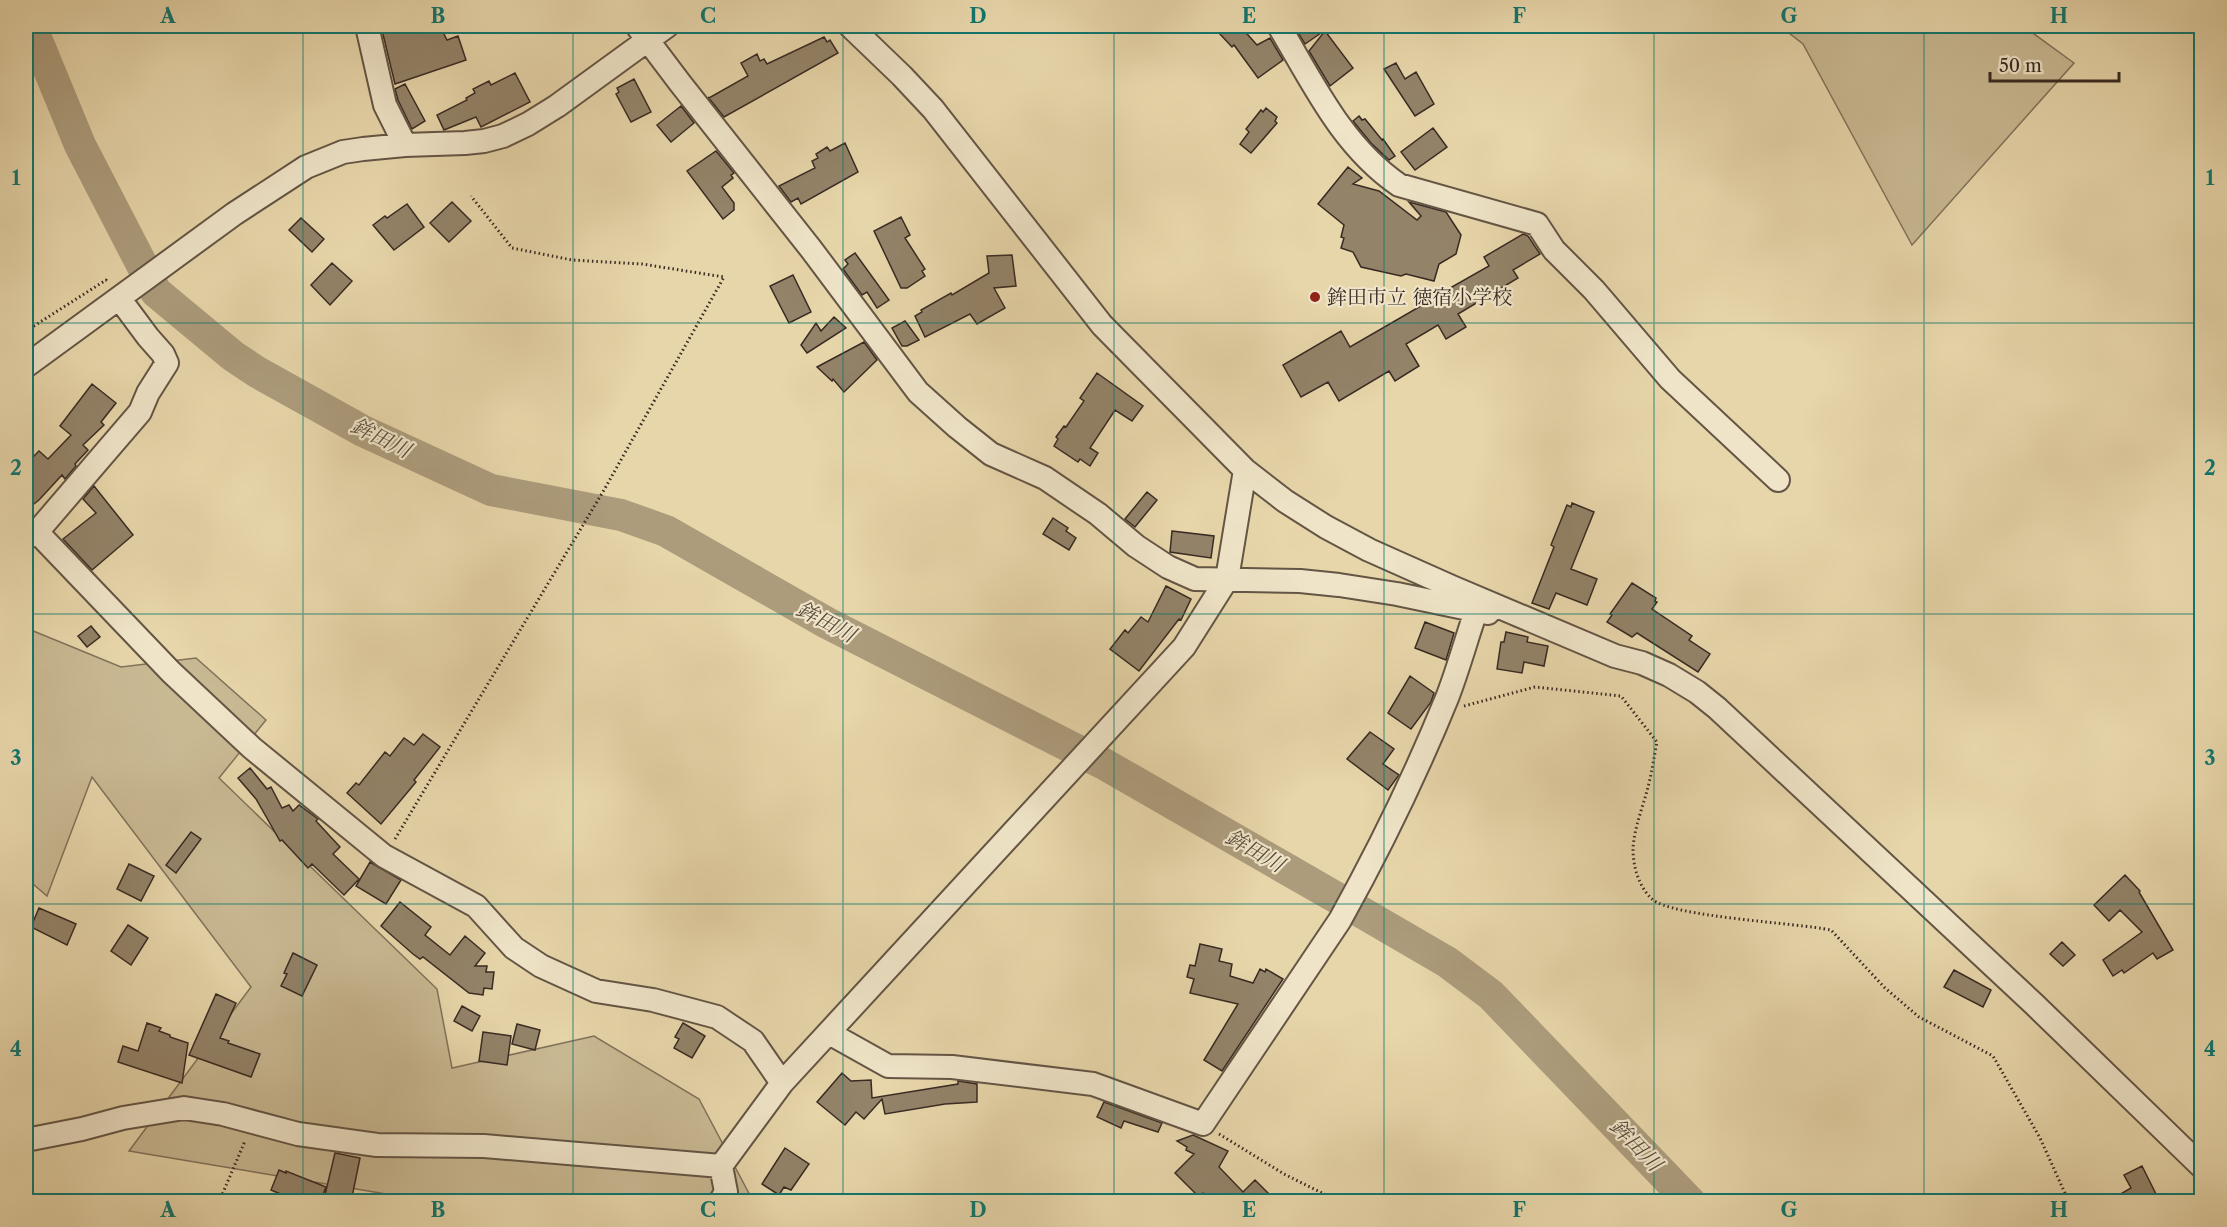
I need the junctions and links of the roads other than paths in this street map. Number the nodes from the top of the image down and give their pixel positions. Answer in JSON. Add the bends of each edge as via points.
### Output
{"nodes":[{"id":1,"x":367,"y":26,"type":"edge"},
{"id":2,"x":667,"y":26,"type":"edge"},
{"id":3,"x":850,"y":26,"type":"edge"},
{"id":4,"x":1279,"y":26,"type":"edge"},
{"id":5,"x":643,"y":33,"type":"edge"},
{"id":6,"x":405,"y":145,"type":"junction"},
{"id":7,"x":125,"y":294,"type":"junction"},
{"id":8,"x":26,"y":366,"type":"edge"},
{"id":9,"x":1245,"y":470,"type":"junction"},
{"id":10,"x":1778,"y":480,"type":"dead end"},
{"id":11,"x":31,"y":535,"type":"edge"},
{"id":12,"x":1227,"y":579,"type":"junction"},
{"id":13,"x":1476,"y":611,"type":"junction"},
{"id":14,"x":1534,"y":621,"type":"junction"},
{"id":15,"x":829,"y":1033,"type":"junction"},
{"id":16,"x":782,"y":1083,"type":"junction"},
{"id":17,"x":26,"y":1140,"type":"edge"},
{"id":18,"x":721,"y":1166,"type":"junction"},
{"id":19,"x":2202,"y":1167,"type":"edge"},
{"id":20,"x":720,"y":1202,"type":"edge"}],
"edges":[{"from":1,"to":6,"type":"street","via":[[385,105]]},
{"from":2,"to":5,"type":"street"},
{"from":3,"to":9,"type":"street","via":[[933,109],[1102,325]]},
{"from":4,"to":10,"type":"street","via":[[1337,124],[1381,173],[1399,185],[1536,224],[1554,250],[1670,379]]},
{"from":5,"to":6,"type":"street","via":[[557,106],[503,136],[465,143]]},
{"from":5,"to":12,"type":"street","via":[[918,392],[991,454],[1045,478],[1168,567],[1195,579]]},
{"from":6,"to":7,"type":"street","via":[[343,152],[291,175]]},
{"from":7,"to":8,"type":"street"},
{"from":7,"to":11,"type":"street","via":[[166,363],[140,412]]},
{"from":9,"to":12,"type":"street"},
{"from":9,"to":14,"type":"street","via":[[1326,528],[1441,583]]},
{"from":11,"to":16,"type":"street","via":[[252,748],[384,856],[476,906],[514,948],[541,966],[596,991],[653,1000],[717,1017],[753,1041]]},
{"from":12,"to":13,"type":"street","via":[[1339,585]]},
{"from":12,"to":15,"type":"street","via":[[1184,647]]},
{"from":13,"to":14,"type":"street"},
{"from":13,"to":15,"type":"street","via":[[1448,696],[1394,819],[1340,920],[1203,1124],[1093,1084],[952,1066],[888,1066]]},
{"from":14,"to":19,"type":"street","via":[[1669,675],[1710,703],[2027,997]]},
{"from":15,"to":16,"type":"street"},
{"from":16,"to":18,"type":"street"},
{"from":17,"to":18,"type":"street","via":[[184,1108],[298,1134],[377,1145],[484,1146]]},
{"from":18,"to":20,"type":"street","via":[[726,1192]]}]}
